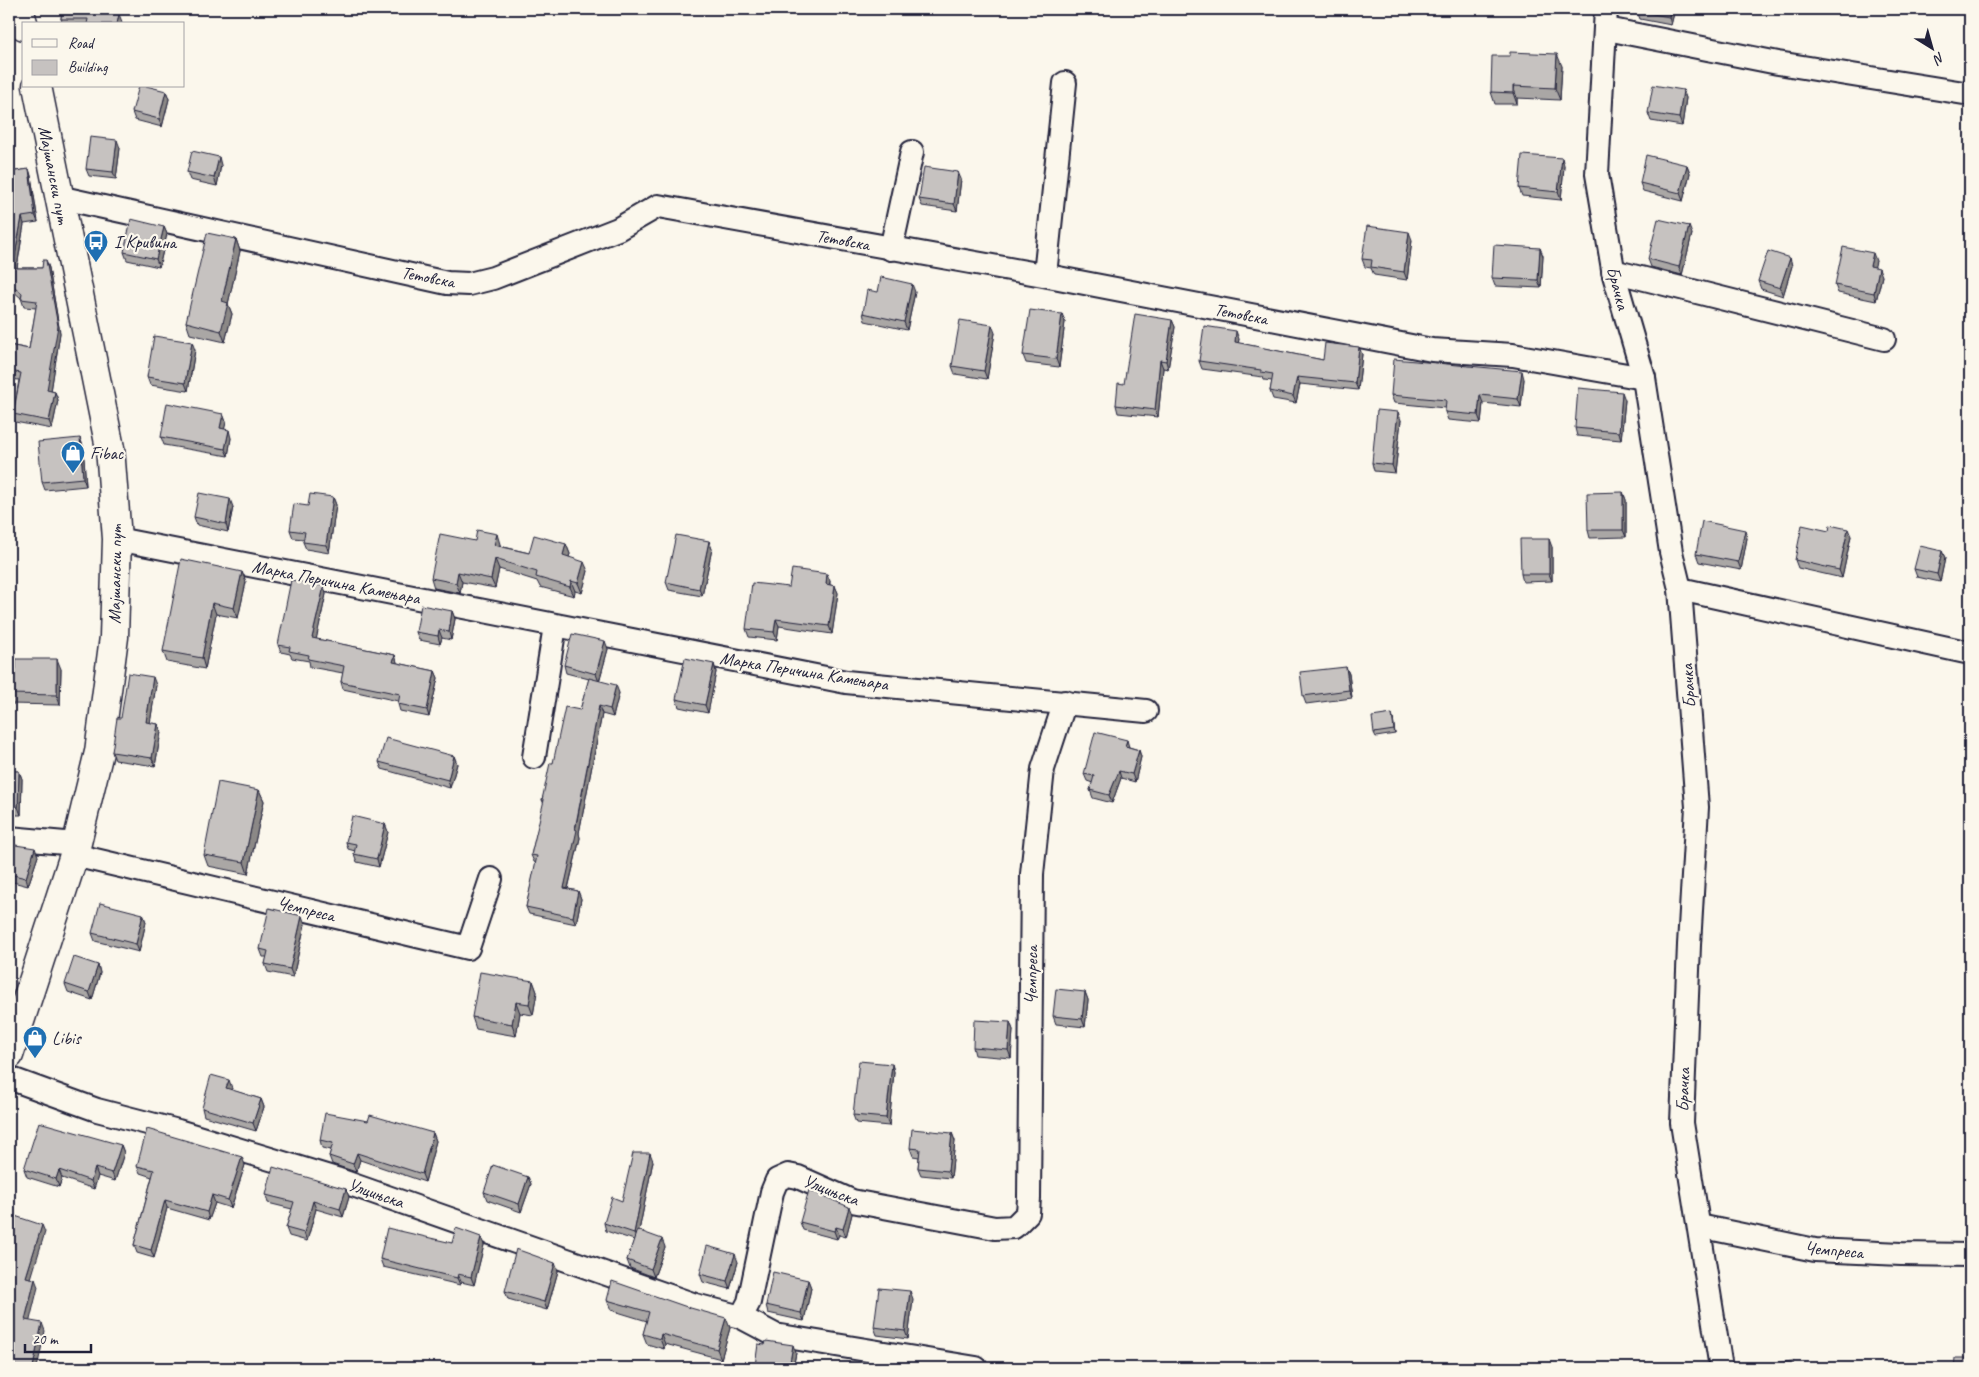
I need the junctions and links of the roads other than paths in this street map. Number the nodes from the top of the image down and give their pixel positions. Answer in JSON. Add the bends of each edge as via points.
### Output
{"nodes":[{"id":1,"x":19,"y":9,"type":"edge"},
{"id":2,"x":1606,"y":19,"type":"edge"},
{"id":3,"x":23,"y":22,"type":"edge"},
{"id":4,"x":1065,"y":83,"type":"dead end"},
{"id":5,"x":38,"y":88,"type":"edge"},
{"id":6,"x":1970,"y":94,"type":"edge"},
{"id":7,"x":912,"y":152,"type":"dead end"},
{"id":8,"x":58,"y":197,"type":"junction"},
{"id":9,"x":891,"y":249,"type":"junction"},
{"id":10,"x":1613,"y":271,"type":"junction"},
{"id":11,"x":1045,"y":275,"type":"junction"},
{"id":12,"x":1884,"y":338,"type":"dead end"},
{"id":13,"x":1644,"y":378,"type":"junction"},
{"id":14,"x":117,"y":539,"type":"junction"},
{"id":15,"x":1680,"y":590,"type":"junction"},
{"id":16,"x":555,"y":626,"type":"junction"},
{"id":17,"x":1970,"y":653,"type":"edge"},
{"id":18,"x":1065,"y":702,"type":"junction"},
{"id":19,"x":1146,"y":711,"type":"dead end"},
{"id":20,"x":534,"y":757,"type":"dead end"},
{"id":21,"x":9,"y":838,"type":"edge"},
{"id":22,"x":75,"y":849,"type":"junction"},
{"id":23,"x":491,"y":879,"type":"dead end"},
{"id":24,"x":9,"y":1055,"type":"edge"},
{"id":25,"x":9,"y":1078,"type":"edge"},
{"id":26,"x":1700,"y":1226,"type":"junction"},
{"id":27,"x":995,"y":1228,"type":"joint"},
{"id":28,"x":1970,"y":1255,"type":"edge"},
{"id":29,"x":741,"y":1317,"type":"junction"},
{"id":30,"x":976,"y":1368,"type":"edge"},
{"id":31,"x":1721,"y":1368,"type":"edge"}],
"edges":[{"from":1,"to":3,"type":"street"},
{"from":2,"to":6,"type":"street","via":[[1778,63]]},
{"from":2,"to":10,"type":"street","name":"Брачка","via":[[1597,174]]},
{"from":4,"to":11,"type":"street"},
{"from":5,"to":8,"type":"street","name":"Мајшански пут"},
{"from":7,"to":9,"type":"street"},
{"from":8,"to":9,"type":"street","name":"Тетовска","via":[[447,282],[469,284],[493,278],[618,229],[658,206]]},
{"from":8,"to":14,"type":"street","name":"Мајшански пут","via":[[110,448]]},
{"from":9,"to":11,"type":"street","name":"Тетовска"},
{"from":10,"to":12,"type":"street"},
{"from":10,"to":13,"type":"street","name":"Брачка"},
{"from":11,"to":13,"type":"street","name":"Тетовска","via":[[1432,350],[1514,354]]},
{"from":13,"to":15,"type":"street","name":"Брачка","via":[[1670,552]]},
{"from":14,"to":16,"type":"street","name":"Марка Перичина Камењара"},
{"from":14,"to":22,"type":"street","name":"Мајшански пут","via":[[113,645],[99,752]]},
{"from":15,"to":17,"type":"street"},
{"from":15,"to":26,"type":"street","name":"Брачка","via":[[1697,807],[1682,1123]]},
{"from":16,"to":18,"type":"street","name":"Марка Перичина Камењара","via":[[846,682]]},
{"from":16,"to":20,"type":"street"},
{"from":18,"to":19,"type":"street","name":"Марка Перичина Камењара"},
{"from":18,"to":27,"type":"street","name":"Чемпреса","via":[[1043,769],[1032,874],[1028,1214],[1014,1227]]},
{"from":21,"to":22,"type":"street"},
{"from":22,"to":23,"type":"street","name":"Чемпреса","via":[[468,948]]},
{"from":22,"to":24,"type":"street","name":"Мајшански пут"},
{"from":25,"to":29,"type":"street","name":"Улцињска","via":[[97,1110],[336,1179],[695,1305]]},
{"from":26,"to":28,"type":"street","name":"Чемпреса","via":[[1815,1250]]},
{"from":26,"to":31,"type":"street","name":"Брачка"},
{"from":27,"to":29,"type":"street","name":"Улцињска","via":[[852,1201],[788,1175],[777,1180],[772,1192],[749,1302]]},
{"from":29,"to":30,"type":"street","name":"Улцињска","via":[[775,1335]]}]}
